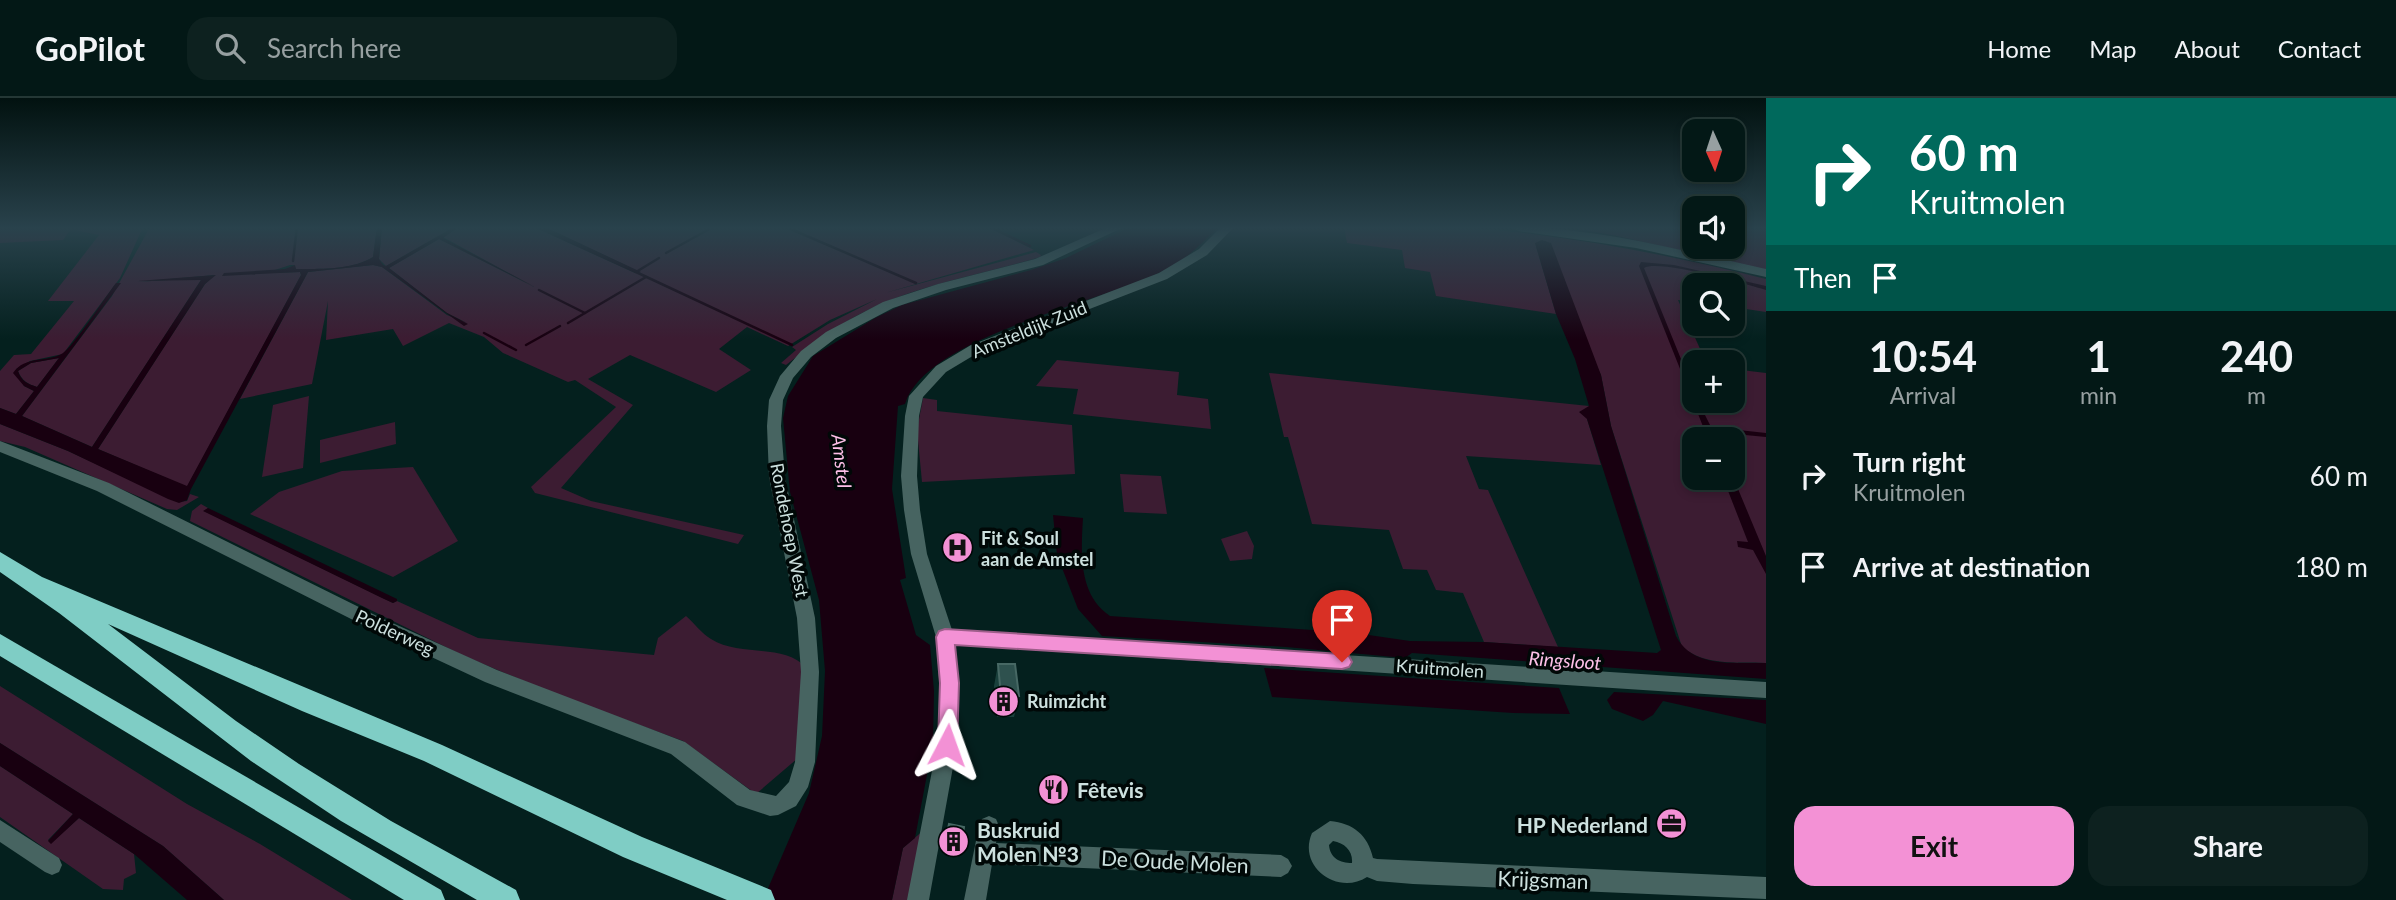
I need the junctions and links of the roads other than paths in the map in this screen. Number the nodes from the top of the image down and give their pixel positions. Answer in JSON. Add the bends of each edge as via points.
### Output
{"nodes":[{"id":1,"x":1030,"y":264,"type":"edge"},
{"id":2,"x":1182,"y":264,"type":"edge"},
{"id":3,"x":1728,"y":264,"type":"edge"},
{"id":4,"x":1766,"y":273,"type":"edge"},
{"id":5,"x":0,"y":446,"type":"edge"},
{"id":6,"x":0,"y":561,"type":"edge"},
{"id":7,"x":40,"y":585,"type":"junction"},
{"id":8,"x":945,"y":637,"type":"junction"},
{"id":9,"x":0,"y":644,"type":"edge"},
{"id":10,"x":1766,"y":690,"type":"edge"},
{"id":11,"x":789,"y":799,"type":"joint"},
{"id":12,"x":989,"y":826,"type":"dead end"},
{"id":13,"x":0,"y":830,"type":"edge"},
{"id":14,"x":984,"y":853,"type":"junction"},
{"id":15,"x":52,"y":865,"type":"dead end"},
{"id":16,"x":1363,"y":865,"type":"dead end"},
{"id":17,"x":1281,"y":866,"type":"dead end"},
{"id":18,"x":1766,"y":888,"type":"edge"},
{"id":19,"x":431,"y":900,"type":"edge"},
{"id":20,"x":506,"y":900,"type":"edge"},
{"id":21,"x":761,"y":900,"type":"edge"},
{"id":22,"x":918,"y":900,"type":"edge"},
{"id":23,"x":975,"y":900,"type":"edge"}],
"edges":[{"from":1,"to":11,"type":"street","name":"Rondehoep West","via":[[888,305],[831,335],[787,376],[776,400],[777,477],[806,618],[810,672],[805,762]]},
{"from":2,"to":8,"type":"street","name":"Amsteldijk Zuid","via":[[1163,276],[976,348],[941,369],[916,396],[909,476],[912,510],[919,554]]},
{"from":3,"to":4,"type":"street"},
{"from":5,"to":11,"type":"street","name":"Polderweg","via":[[103,487],[491,676],[678,748],[744,798],[770,806]]},
{"from":6,"to":7,"type":"highway"},
{"from":7,"to":20,"type":"highway","via":[[259,752],[357,815]]},
{"from":7,"to":21,"type":"highway"},
{"from":8,"to":10,"type":"street","name":"Kruitmolen"},
{"from":8,"to":22,"type":"street","name":"Amsteldijk Zuid","via":[[947,745]]},
{"from":9,"to":19,"type":"highway"},
{"from":12,"to":14,"type":"street"},
{"from":13,"to":15,"type":"street"},
{"from":14,"to":17,"type":"street","name":"De Oude Molen"},
{"from":14,"to":23,"type":"street"},
{"from":16,"to":18,"type":"street","name":"Krijgsman","via":[[1413,873]]}]}
